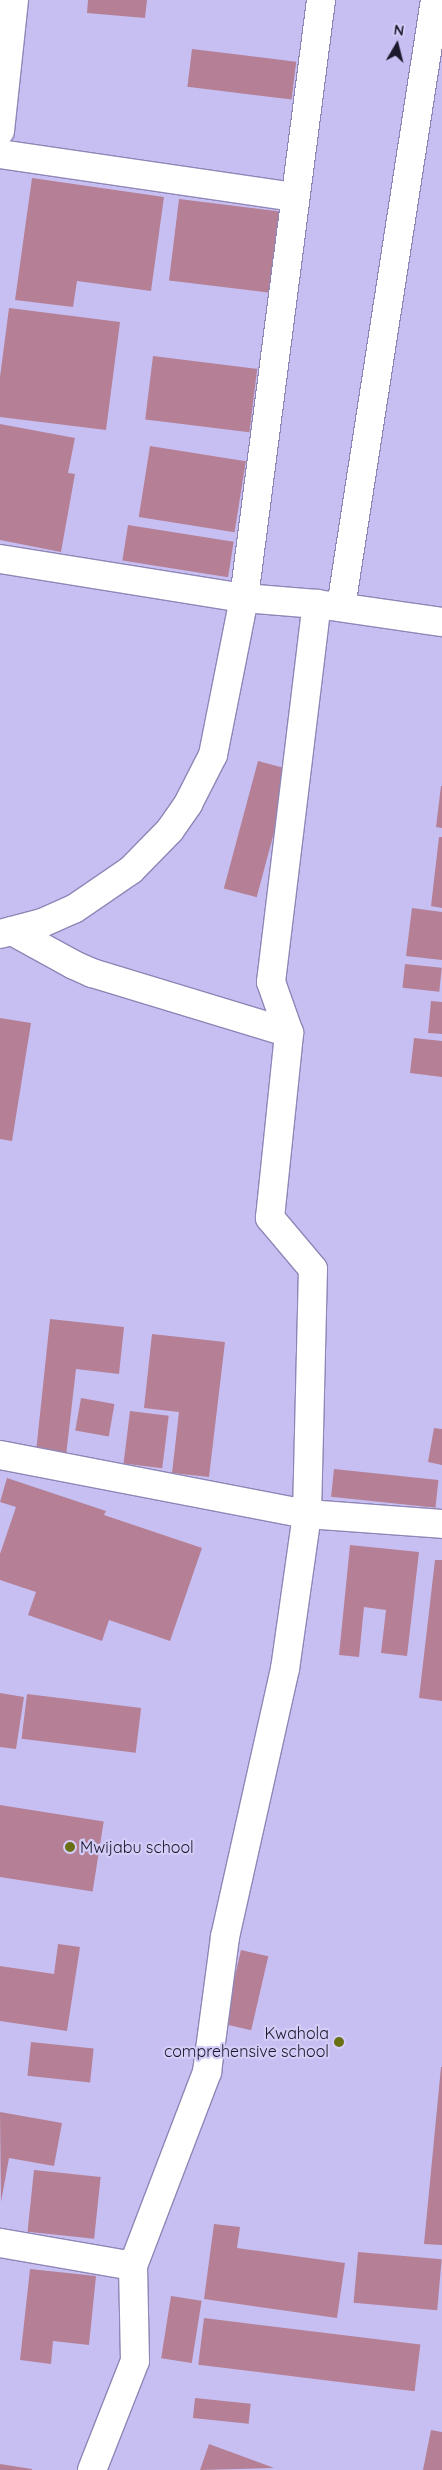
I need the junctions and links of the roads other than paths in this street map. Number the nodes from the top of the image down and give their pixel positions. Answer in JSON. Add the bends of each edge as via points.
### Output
{"nodes":[{"id":1,"x":14,"y":0,"type":"edge"},
{"id":2,"x":321,"y":0,"type":"edge"},
{"id":3,"x":435,"y":0,"type":"edge"},
{"id":4,"x":0,"y":131,"type":"edge"},
{"id":5,"x":0,"y":154,"type":"edge"},
{"id":6,"x":295,"y":197,"type":"junction"},
{"id":7,"x":0,"y":559,"type":"edge"},
{"id":8,"x":244,"y":598,"type":"junction"},
{"id":9,"x":329,"y":606,"type":"junction"},
{"id":10,"x":442,"y":622,"type":"edge"},
{"id":11,"x":6,"y":933,"type":"edge"},
{"id":12,"x":290,"y":1033,"type":"junction"},
{"id":13,"x":0,"y":1454,"type":"edge"},
{"id":14,"x":306,"y":1514,"type":"junction"},
{"id":15,"x":442,"y":1524,"type":"edge"},
{"id":16,"x":0,"y":2243,"type":"edge"},
{"id":17,"x":133,"y":2266,"type":"junction"},
{"id":18,"x":92,"y":2470,"type":"edge"}],
"edges":[{"from":1,"to":4,"type":"street"},
{"from":2,"to":6,"type":"street"},
{"from":3,"to":9,"type":"street"},
{"from":5,"to":6,"type":"street"},
{"from":6,"to":8,"type":"street"},
{"from":7,"to":8,"type":"street"},
{"from":8,"to":9,"type":"street"},
{"from":8,"to":11,"type":"street","via":[[213,755],[188,804],[170,830],[131,870],[74,910]]},
{"from":9,"to":10,"type":"street"},
{"from":9,"to":12,"type":"street","via":[[271,982]]},
{"from":11,"to":12,"type":"street","via":[[92,973]]},
{"from":12,"to":14,"type":"street","via":[[270,1218],[313,1269]]},
{"from":13,"to":14,"type":"street"},
{"from":14,"to":15,"type":"street"},
{"from":14,"to":17,"type":"street","via":[[285,1669],[225,1937],[207,2072]]},
{"from":16,"to":17,"type":"street"},
{"from":17,"to":18,"type":"street","via":[[135,2361]]}]}
